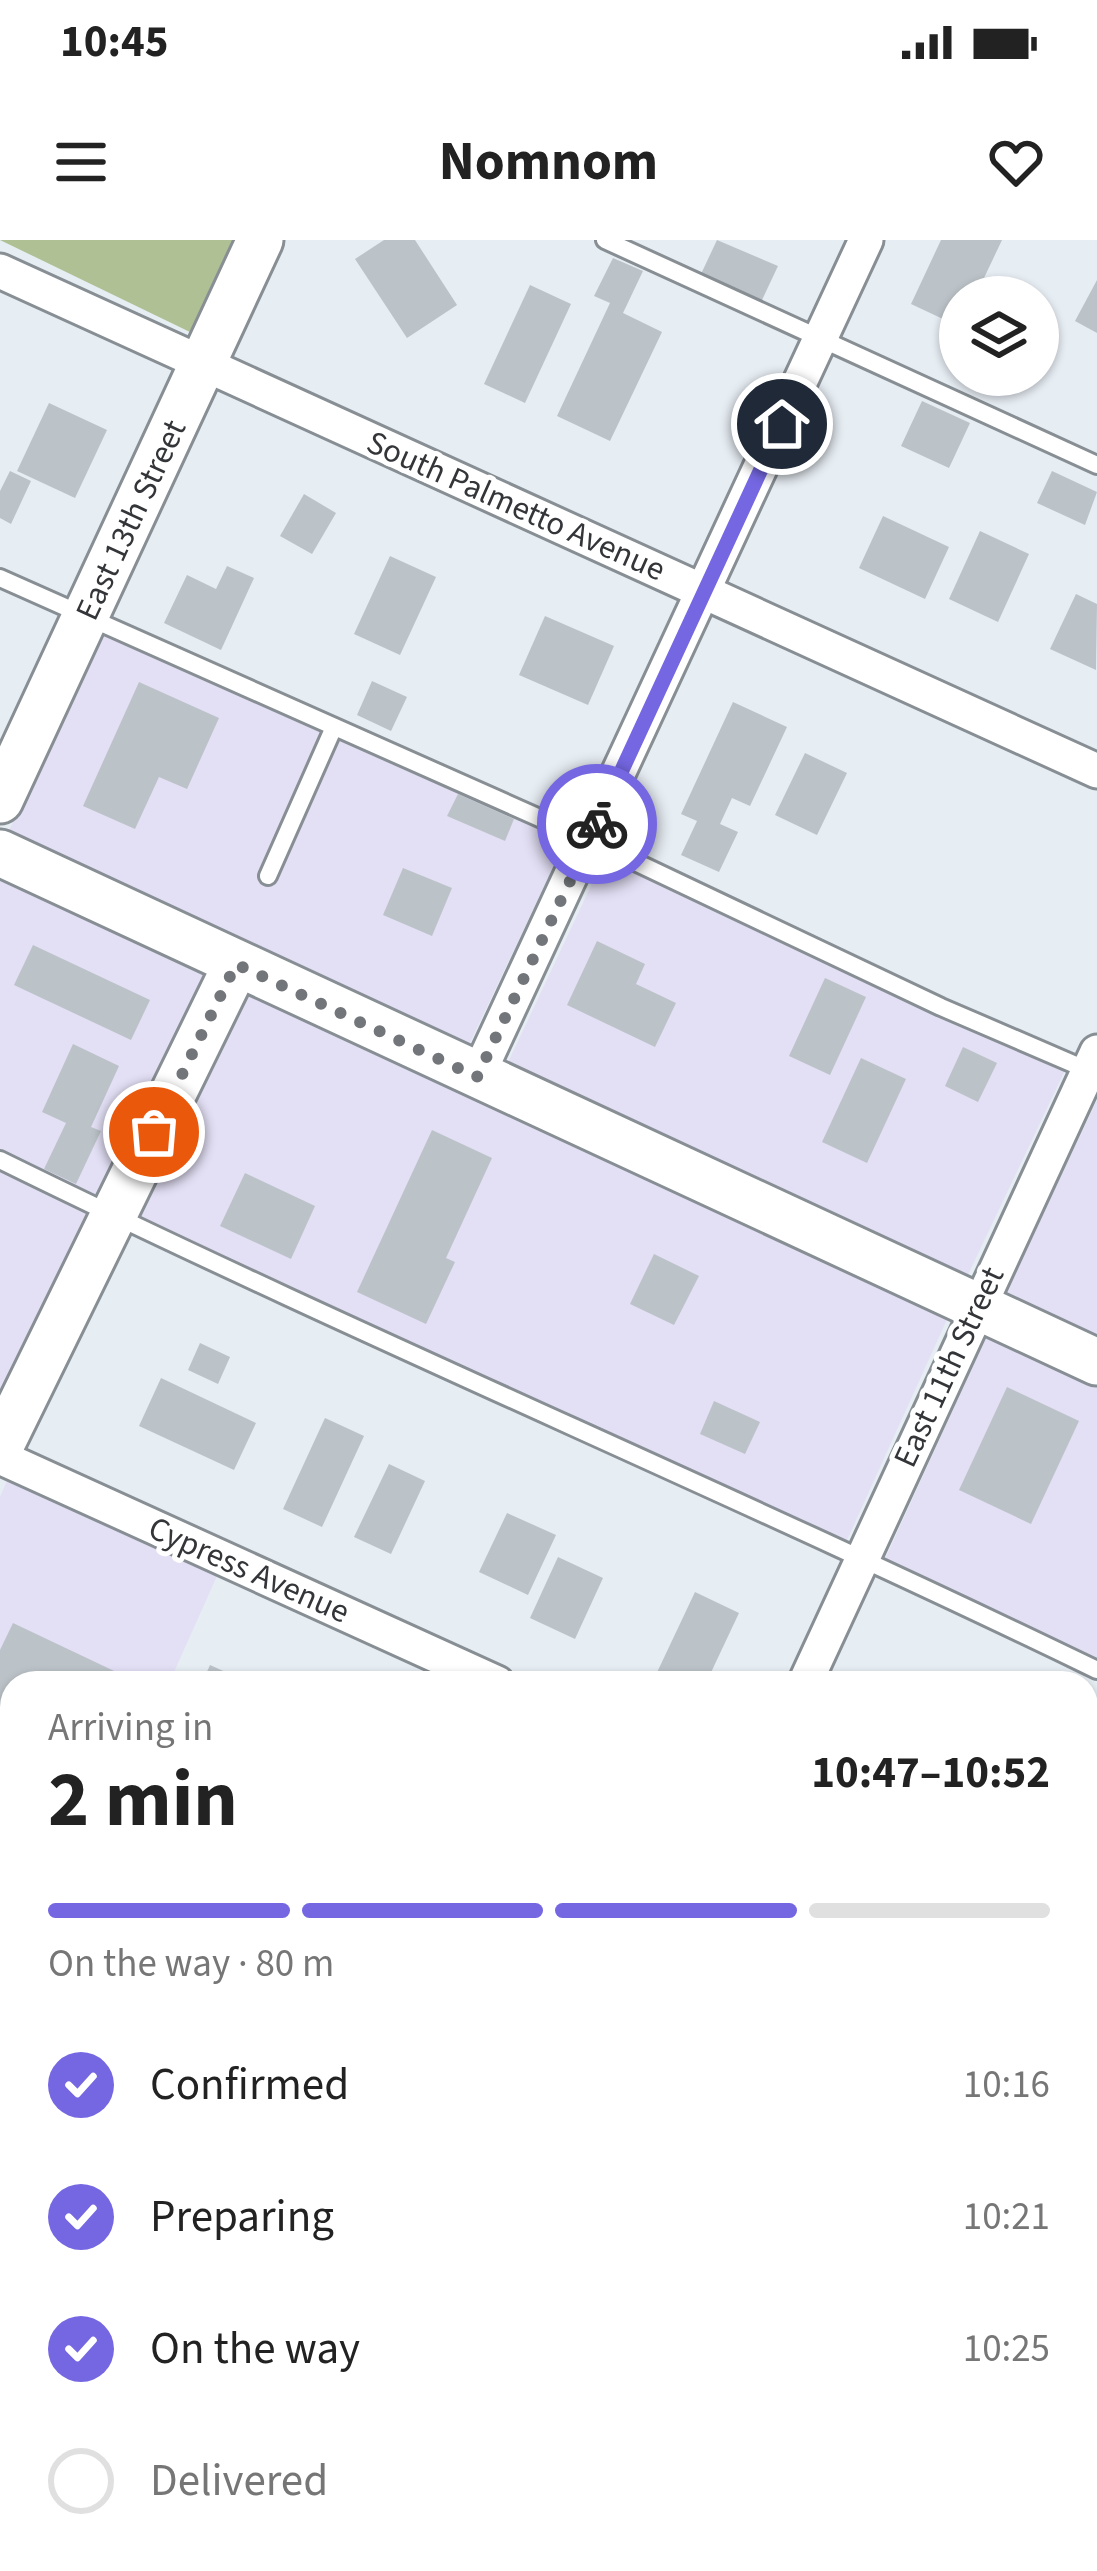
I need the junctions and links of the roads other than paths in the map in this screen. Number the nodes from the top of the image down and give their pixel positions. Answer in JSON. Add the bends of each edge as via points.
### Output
{"nodes":[{"id":1,"x":260,"y":240,"type":"edge"},
{"id":2,"x":605,"y":240,"type":"edge"},
{"id":3,"x":866,"y":240,"type":"edge"},
{"id":4,"x":0,"y":271,"type":"edge"},
{"id":5,"x":820,"y":340,"type":"junction"},
{"id":6,"x":204,"y":365,"type":"junction"},
{"id":7,"x":1097,"y":465,"type":"edge"},
{"id":8,"x":0,"y":578,"type":"edge"},
{"id":9,"x":705,"y":592,"type":"junction"},
{"id":10,"x":85,"y":618,"type":"junction"},
{"id":11,"x":334,"y":728,"type":"junction"},
{"id":12,"x":1097,"y":771,"type":"edge"},
{"id":13,"x":0,"y":800,"type":"edge"},
{"id":14,"x":590,"y":839,"type":"junction"},
{"id":15,"x":0,"y":853,"type":"edge"},
{"id":16,"x":268,"y":876,"type":"dead end"},
{"id":17,"x":236,"y":964,"type":"junction"},
{"id":18,"x":1094,"y":1065,"type":"edge"},
{"id":19,"x":477,"y":1077,"type":"junction"},
{"id":20,"x":0,"y":1160,"type":"edge"},
{"id":21,"x":113,"y":1216,"type":"junction"},
{"id":22,"x":976,"y":1307,"type":"junction"},
{"id":23,"x":1097,"y":1362,"type":"edge"},
{"id":24,"x":0,"y":1447,"type":"edge"},
{"id":25,"x":0,"y":1456,"type":"edge"},
{"id":26,"x":863,"y":1556,"type":"junction"},
{"id":27,"x":1097,"y":1670,"type":"edge"},
{"id":28,"x":471,"y":1671,"type":"edge"},
{"id":29,"x":810,"y":1671,"type":"edge"}],
"edges":[{"from":1,"to":6,"type":"main road","name":"East 13th Street"},
{"from":2,"to":5,"type":"lane"},
{"from":3,"to":5,"type":"street"},
{"from":4,"to":6,"type":"street","name":"South Palmetto Avenue"},
{"from":5,"to":7,"type":"lane"},
{"from":5,"to":9,"type":"street"},
{"from":6,"to":9,"type":"street","name":"South Palmetto Avenue"},
{"from":6,"to":10,"type":"main road","name":"East 13th Street"},
{"from":8,"to":10,"type":"lane"},
{"from":9,"to":12,"type":"street","name":"South Palmetto Avenue"},
{"from":9,"to":14,"type":"street"},
{"from":10,"to":11,"type":"lane"},
{"from":10,"to":13,"type":"main road","name":"East 13th Street"},
{"from":11,"to":14,"type":"lane"},
{"from":11,"to":16,"type":"lane"},
{"from":14,"to":18,"type":"lane","via":[[941,1007]]},
{"from":14,"to":19,"type":"street"},
{"from":15,"to":17,"type":"main road"},
{"from":17,"to":19,"type":"main road"},
{"from":17,"to":21,"type":"main road"},
{"from":18,"to":22,"type":"street","name":"East 11th Street"},
{"from":19,"to":22,"type":"main road"},
{"from":20,"to":21,"type":"lane"},
{"from":21,"to":24,"type":"main road"},
{"from":21,"to":26,"type":"lane"},
{"from":22,"to":23,"type":"main road"},
{"from":22,"to":26,"type":"street","name":"East 11th Street"},
{"from":25,"to":28,"type":"street","name":"Cypress Avenue"},
{"from":26,"to":27,"type":"lane"},
{"from":26,"to":29,"type":"street","name":"East 11th Street"}]}
